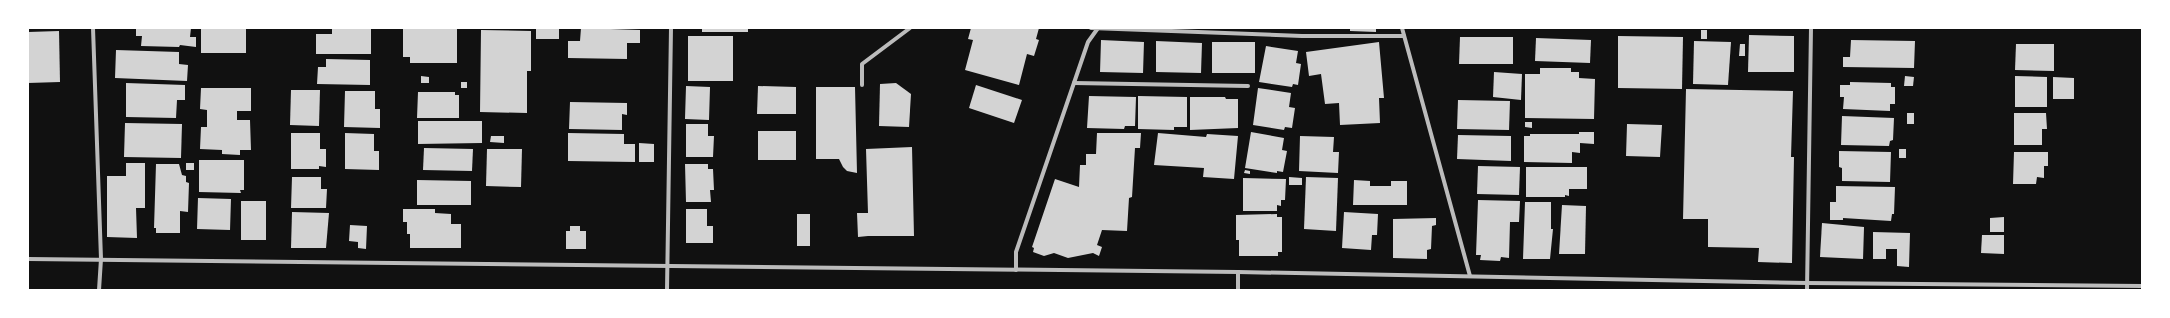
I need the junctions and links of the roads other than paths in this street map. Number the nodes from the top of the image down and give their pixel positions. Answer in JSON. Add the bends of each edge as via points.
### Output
{"nodes":[{"id":1,"x":93,"y":28,"type":"edge"},
{"id":2,"x":671,"y":28,"type":"edge"},
{"id":3,"x":910,"y":28,"type":"edge"},
{"id":4,"x":1091,"y":28,"type":"edge"},
{"id":5,"x":1402,"y":28,"type":"edge"},
{"id":6,"x":1811,"y":28,"type":"edge"},
{"id":7,"x":1098,"y":29,"type":"edge"},
{"id":8,"x":1404,"y":36,"type":"junction"},
{"id":9,"x":1074,"y":83,"type":"junction"},
{"id":10,"x":862,"y":85,"type":"dead end"},
{"id":11,"x":1248,"y":86,"type":"dead end"},
{"id":12,"x":28,"y":259,"type":"edge"},
{"id":13,"x":101,"y":259,"type":"junction"},
{"id":14,"x":667,"y":267,"type":"junction"},
{"id":15,"x":1016,"y":270,"type":"junction"},
{"id":16,"x":1238,"y":272,"type":"junction"},
{"id":17,"x":1470,"y":276,"type":"junction"},
{"id":18,"x":1807,"y":283,"type":"junction"},
{"id":19,"x":2142,"y":286,"type":"edge"},
{"id":20,"x":100,"y":290,"type":"edge"},
{"id":21,"x":667,"y":290,"type":"edge"},
{"id":22,"x":1238,"y":290,"type":"edge"},
{"id":23,"x":1807,"y":290,"type":"edge"}],
"edges":[{"from":1,"to":13,"type":"street"},
{"from":2,"to":14,"type":"street"},
{"from":3,"to":10,"type":"street","via":[[862,64]]},
{"from":4,"to":7,"type":"street"},
{"from":5,"to":8,"type":"street"},
{"from":6,"to":18,"type":"street"},
{"from":7,"to":8,"type":"street","via":[[1302,36]]},
{"from":7,"to":9,"type":"street","via":[[1088,42]]},
{"from":8,"to":17,"type":"street"},
{"from":9,"to":11,"type":"street"},
{"from":9,"to":15,"type":"street","via":[[1016,252]]},
{"from":12,"to":13,"type":"street"},
{"from":13,"to":14,"type":"street"},
{"from":13,"to":20,"type":"street"},
{"from":14,"to":15,"type":"street"},
{"from":14,"to":21,"type":"street"},
{"from":15,"to":16,"type":"street"},
{"from":16,"to":17,"type":"street"},
{"from":16,"to":22,"type":"street"},
{"from":17,"to":18,"type":"street"},
{"from":18,"to":19,"type":"street"},
{"from":18,"to":23,"type":"street"}]}
